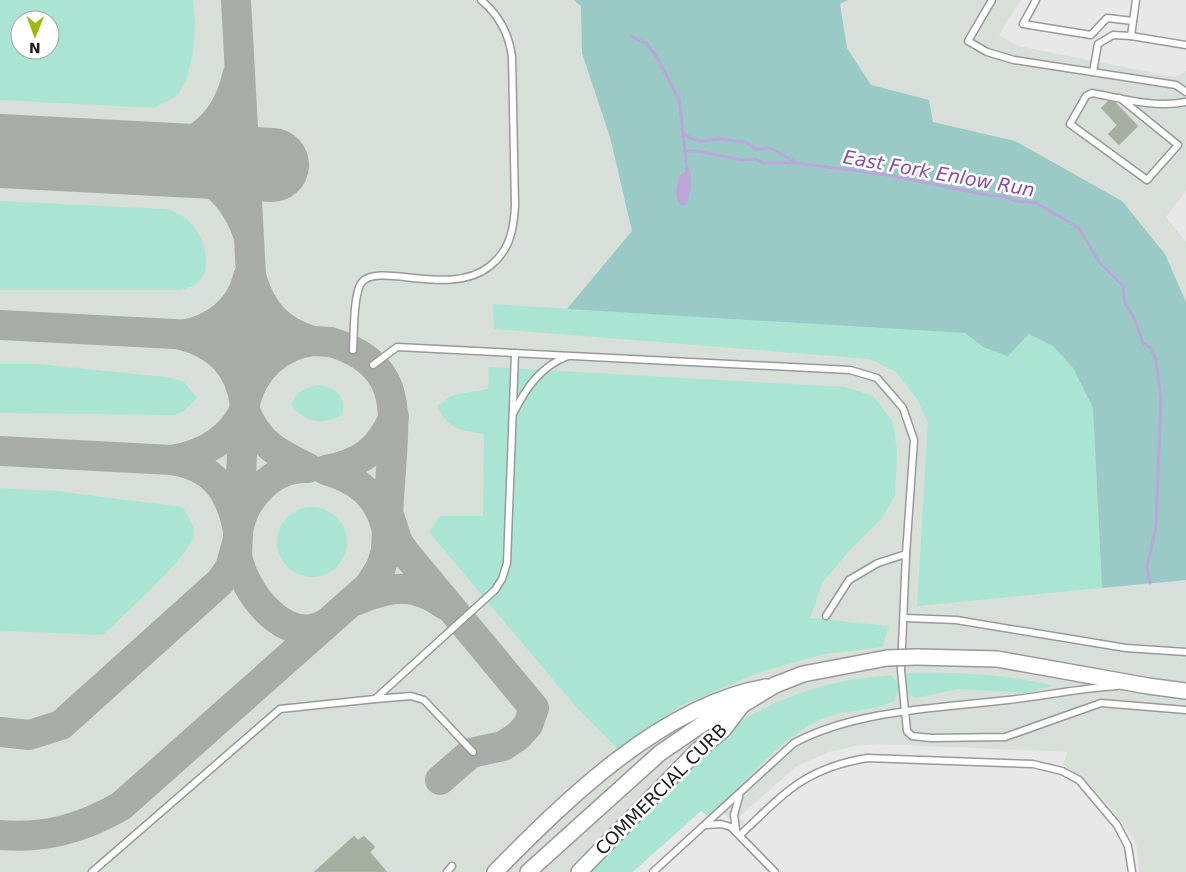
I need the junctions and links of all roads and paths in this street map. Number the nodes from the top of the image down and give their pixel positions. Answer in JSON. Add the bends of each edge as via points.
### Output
{"nodes":[{"id":1,"x":481,"y":0,"type":"edge"},
{"id":2,"x":992,"y":0,"type":"edge"},
{"id":3,"x":1036,"y":0,"type":"edge"},
{"id":4,"x":1136,"y":0,"type":"edge"},
{"id":5,"x":1133,"y":21,"type":"junction"},
{"id":6,"x":1130,"y":36,"type":"junction"},
{"id":7,"x":1186,"y":45,"type":"edge"},
{"id":8,"x":1093,"y":72,"type":"junction"},
{"id":9,"x":1186,"y":92,"type":"edge"},
{"id":10,"x":1120,"y":98,"type":"junction"},
{"id":11,"x":1186,"y":102,"type":"edge"},
{"id":12,"x":353,"y":350,"type":"dead end"},
{"id":13,"x":515,"y":353,"type":"junction"},
{"id":14,"x":571,"y":356,"type":"junction"},
{"id":15,"x":373,"y":365,"type":"dead end"},
{"id":16,"x":513,"y":416,"type":"junction"},
{"id":17,"x":906,"y":554,"type":"junction"},
{"id":18,"x":826,"y":616,"type":"dead end"},
{"id":19,"x":905,"y":618,"type":"junction"},
{"id":20,"x":1186,"y":652,"type":"edge"},
{"id":21,"x":774,"y":685,"type":"junction"},
{"id":22,"x":1141,"y":685,"type":"junction"},
{"id":23,"x":1186,"y":691,"type":"edge"},
{"id":24,"x":375,"y":699,"type":"junction"},
{"id":25,"x":742,"y":706,"type":"junction"},
{"id":26,"x":1186,"y":710,"type":"edge"},
{"id":27,"x":904,"y":712,"type":"junction"},
{"id":28,"x":473,"y":752,"type":"dead end"},
{"id":29,"x":740,"y":794,"type":"junction"},
{"id":30,"x":706,"y":825,"type":"junction"},
{"id":31,"x":738,"y":833,"type":"junction"},
{"id":32,"x":452,"y":866,"type":"dead end"},
{"id":33,"x":92,"y":872,"type":"edge"},
{"id":34,"x":447,"y":872,"type":"edge"},
{"id":35,"x":495,"y":872,"type":"edge"},
{"id":36,"x":528,"y":872,"type":"edge"},
{"id":37,"x":579,"y":872,"type":"edge"},
{"id":38,"x":653,"y":872,"type":"edge"},
{"id":39,"x":775,"y":872,"type":"edge"},
{"id":40,"x":1132,"y":872,"type":"edge"}],
"edges":[{"from":1,"to":12,"type":"lane","via":[[503,24],[510,40],[515,205],[510,239],[494,262],[469,277],[442,281],[377,275],[366,279],[358,290]]},
{"from":2,"to":8,"type":"lane","via":[[968,41],[988,52],[1014,60]]},
{"from":3,"to":5,"type":"lane","via":[[1023,24],[1091,35],[1107,18]]},
{"from":4,"to":5,"type":"lane"},
{"from":5,"to":6,"type":"lane"},
{"from":6,"to":7,"type":"lane"},
{"from":6,"to":8,"type":"lane","via":[[1113,35],[1098,44]]},
{"from":8,"to":9,"type":"lane","via":[[1176,85]]},
{"from":10,"to":10,"type":"lane","via":[[1092,93],[1086,96],[1070,124],[1147,180],[1178,145]]},
{"from":10,"to":11,"type":"lane","via":[[1164,106]]},
{"from":13,"to":14,"type":"lane"},
{"from":13,"to":15,"type":"lane","via":[[398,347]]},
{"from":13,"to":16,"type":"lane"},
{"from":14,"to":16,"type":"lane","via":[[540,374],[521,398]]},
{"from":14,"to":17,"type":"lane","via":[[850,370],[877,378],[903,408],[914,440]]},
{"from":16,"to":24,"type":"lane","via":[[507,563],[502,579],[482,602]]},
{"from":17,"to":18,"type":"lane","via":[[878,563],[849,580]]},
{"from":17,"to":19,"type":"lane"},
{"from":19,"to":20,"type":"lane","via":[[956,620],[1126,648]]},
{"from":19,"to":27,"type":"lane"},
{"from":21,"to":22,"type":"street","bridge":true,"via":[[803,674],[886,658],[918,657],[997,659]]},
{"from":21,"to":25,"type":"street"},
{"from":21,"to":35,"type":"street","via":[[737,692],[667,725],[599,774],[539,827]]},
{"from":22,"to":23,"type":"street"},
{"from":22,"to":27,"type":"lane","via":[[1079,688]]},
{"from":24,"to":28,"type":"lane","via":[[412,696],[424,700]]},
{"from":24,"to":33,"type":"lane","via":[[280,709]]},
{"from":25,"to":36,"type":"street","via":[[723,710],[660,753]]},
{"from":25,"to":37,"type":"street","name":"COMMERCIAL CURB","via":[[723,730],[696,752]]},
{"from":26,"to":27,"type":"lane","via":[[1101,703],[1005,737],[931,738],[912,736],[907,731]]},
{"from":27,"to":29,"type":"lane","via":[[817,730],[794,743]]},
{"from":29,"to":30,"type":"lane"},
{"from":29,"to":31,"type":"lane","via":[[734,815]]},
{"from":30,"to":31,"type":"lane","via":[[725,825]]},
{"from":30,"to":38,"type":"lane"},
{"from":31,"to":39,"type":"lane"},
{"from":31,"to":40,"type":"lane","via":[[796,784],[846,762],[867,758],[1033,764],[1062,771],[1079,780],[1117,825],[1128,846]]},
{"from":32,"to":34,"type":"lane"}]}
